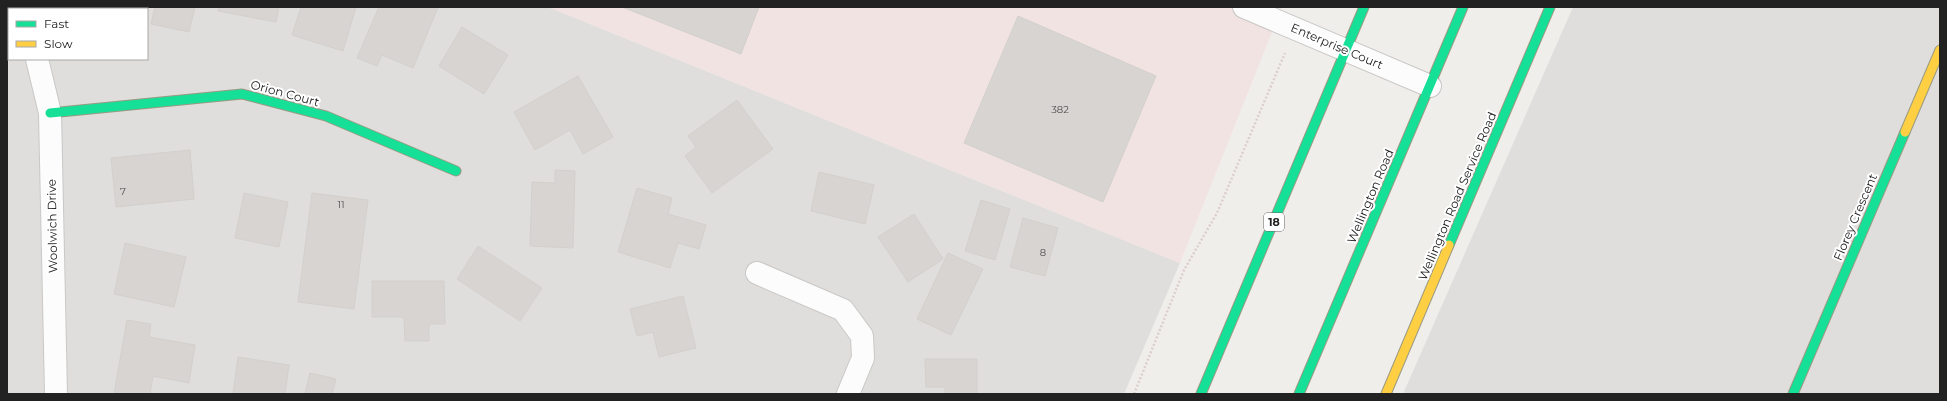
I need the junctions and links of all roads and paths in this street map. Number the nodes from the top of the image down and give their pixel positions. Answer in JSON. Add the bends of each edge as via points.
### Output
{"nodes":[{"id":1,"x":1244,"y":7,"type":"edge"},
{"id":2,"x":1364,"y":7,"type":"edge"},
{"id":3,"x":1463,"y":7,"type":"edge"},
{"id":4,"x":1550,"y":7,"type":"edge"},
{"id":5,"x":1297,"y":29,"type":"junction"},
{"id":6,"x":1346,"y":50,"type":"junction"},
{"id":7,"x":1940,"y":50,"type":"edge"},
{"id":8,"x":37,"y":60,"type":"edge"},
{"id":9,"x":1430,"y":86,"type":"junction"},
{"id":10,"x":50,"y":113,"type":"junction"},
{"id":11,"x":456,"y":171,"type":"dead end"},
{"id":12,"x":757,"y":273,"type":"dead end"},
{"id":13,"x":56,"y":394,"type":"edge"},
{"id":14,"x":848,"y":394,"type":"edge"},
{"id":15,"x":1134,"y":394,"type":"edge"},
{"id":16,"x":1201,"y":394,"type":"edge"},
{"id":17,"x":1299,"y":394,"type":"edge"},
{"id":18,"x":1386,"y":394,"type":"edge"},
{"id":19,"x":1793,"y":394,"type":"edge"}],
"edges":[{"from":1,"to":5,"type":"street","name":"Enterprise Court"},
{"from":2,"to":6,"type":"main road","number":"18"},
{"from":3,"to":9,"type":"main road","name":"Wellington Road"},
{"from":4,"to":18,"type":"main road","name":"Wellington Road Service Road"},
{"from":5,"to":6,"type":"street","name":"Enterprise Court"},
{"from":5,"to":15,"type":"path","via":[[1217,213],[1184,270]]},
{"from":6,"to":9,"type":"street","name":"Enterprise Court"},
{"from":6,"to":16,"type":"main road","number":"18"},
{"from":7,"to":19,"type":"main road","name":"Florey Crescent"},
{"from":8,"to":10,"type":"street","name":"Woolwich Drive"},
{"from":9,"to":17,"type":"main road","name":"Wellington Road"},
{"from":10,"to":11,"type":"main road","name":"Orion Court","via":[[242,94],[326,116]]},
{"from":10,"to":13,"type":"street","name":"Woolwich Drive"},
{"from":12,"to":14,"type":"street","via":[[843,310],[862,336],[863,358]]}]}
